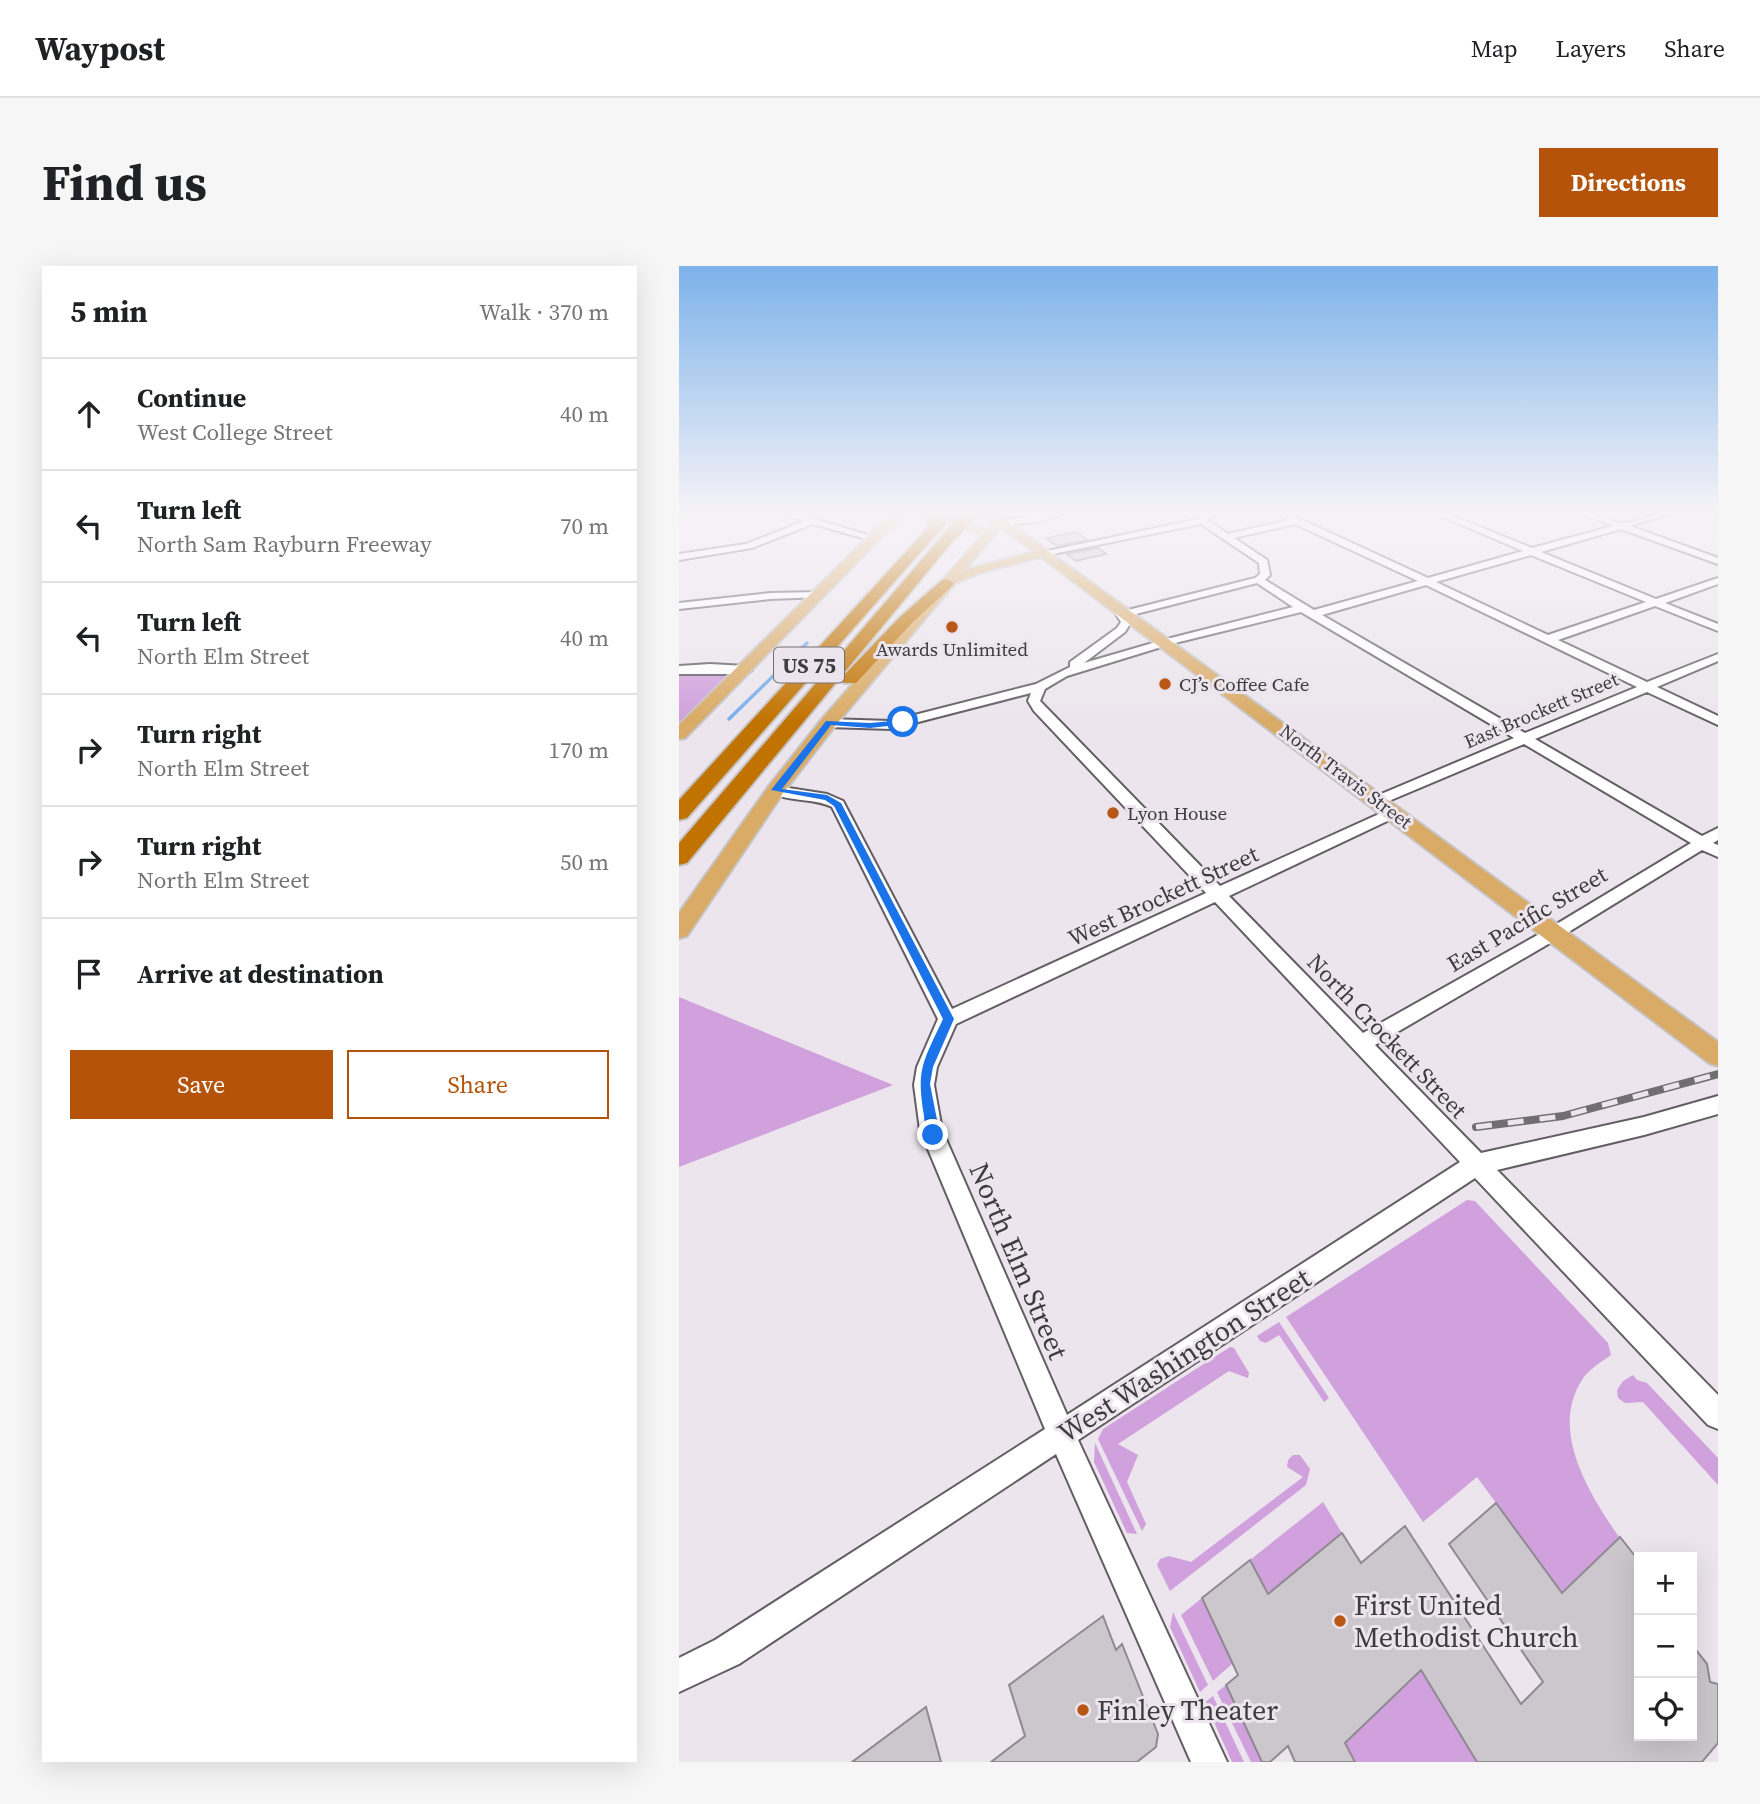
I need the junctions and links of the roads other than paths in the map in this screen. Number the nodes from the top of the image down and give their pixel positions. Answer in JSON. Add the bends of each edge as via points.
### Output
{"nodes":[{"id":1,"x":832,"y":581,"type":"edge"},
{"id":2,"x":885,"y":581,"type":"edge"},
{"id":3,"x":916,"y":581,"type":"edge"},
{"id":4,"x":952,"y":581,"type":"edge"},
{"id":5,"x":1082,"y":581,"type":"edge"},
{"id":6,"x":1255,"y":581,"type":"edge"},
{"id":7,"x":1260,"y":581,"type":"edge"},
{"id":8,"x":1432,"y":581,"type":"edge"},
{"id":9,"x":1602,"y":581,"type":"edge"},
{"id":10,"x":1716,"y":581,"type":"edge"},
{"id":11,"x":1428,"y":582,"type":"junction"},
{"id":12,"x":947,"y":583,"type":"junction"},
{"id":13,"x":818,"y":595,"type":"junction"},
{"id":14,"x":1654,"y":602,"type":"junction"},
{"id":15,"x":679,"y":606,"type":"edge"},
{"id":16,"x":1121,"y":609,"type":"junction"},
{"id":17,"x":1308,"y":611,"type":"junction"},
{"id":18,"x":1718,"y":628,"type":"edge"},
{"id":19,"x":1549,"y":639,"type":"junction"},
{"id":20,"x":1167,"y":642,"type":"junction"},
{"id":21,"x":1718,"y":657,"type":"edge"},
{"id":22,"x":679,"y":670,"type":"edge"},
{"id":23,"x":746,"y":670,"type":"junction"},
{"id":24,"x":1063,"y":673,"type":"junction"},
{"id":25,"x":1040,"y":687,"type":"junction"},
{"id":26,"x":1646,"y":687,"type":"junction"},
{"id":27,"x":1718,"y":721,"type":"edge"},
{"id":28,"x":828,"y":723,"type":"junction"},
{"id":29,"x":679,"y":734,"type":"edge"},
{"id":30,"x":1525,"y":737,"type":"junction"},
{"id":31,"x":776,"y":790,"type":"junction"},
{"id":32,"x":1379,"y":800,"type":"junction"},
{"id":33,"x":1395,"y":812,"type":"junction"},
{"id":34,"x":679,"y":813,"type":"edge"},
{"id":35,"x":1718,"y":833,"type":"edge"},
{"id":36,"x":1702,"y":842,"type":"junction"},
{"id":37,"x":683,"y":852,"type":"edge"},
{"id":38,"x":1718,"y":852,"type":"edge"},
{"id":39,"x":1218,"y":897,"type":"junction"},
{"id":40,"x":679,"y":930,"type":"edge"},
{"id":41,"x":1556,"y":932,"type":"junction"},
{"id":42,"x":948,"y":1019,"type":"junction"},
{"id":43,"x":1360,"y":1044,"type":"junction"},
{"id":44,"x":1718,"y":1056,"type":"edge"},
{"id":45,"x":1718,"y":1105,"type":"edge"},
{"id":46,"x":1477,"y":1164,"type":"junction"},
{"id":47,"x":1718,"y":1415,"type":"edge"},
{"id":48,"x":1061,"y":1434,"type":"junction"},
{"id":49,"x":679,"y":1675,"type":"edge"},
{"id":50,"x":1209,"y":1762,"type":"edge"}],
"edges":[{"from":1,"to":13,"type":"main road"},
{"from":2,"to":34,"type":"highway","number":"US 75"},
{"from":3,"to":37,"type":"highway","number":"US 75","via":[[758,759]]},
{"from":4,"to":12,"type":"main road"},
{"from":5,"to":16,"type":"main road","name":"North Travis Street"},
{"from":6,"to":16,"type":"street"},
{"from":7,"to":17,"type":"street"},
{"from":8,"to":11,"type":"street"},
{"from":9,"to":14,"type":"street"},
{"from":10,"to":14,"type":"street"},
{"from":11,"to":17,"type":"street"},
{"from":11,"to":19,"type":"street"},
{"from":12,"to":28,"type":"main road"},
{"from":12,"to":37,"type":"highway"},
{"from":13,"to":15,"type":"street"},
{"from":13,"to":23,"type":"main road"},
{"from":14,"to":18,"type":"street"},
{"from":14,"to":19,"type":"street"},
{"from":16,"to":20,"type":"main road","name":"North Travis Street"},
{"from":16,"to":24,"type":"street","via":[[1126,622],[1121,631]]},
{"from":17,"to":20,"type":"street"},
{"from":17,"to":30,"type":"street"},
{"from":19,"to":26,"type":"street"},
{"from":20,"to":24,"type":"street"},
{"from":20,"to":32,"type":"main road","name":"North Travis Street"},
{"from":21,"to":26,"type":"street","name":"East Brockett Street"},
{"from":22,"to":23,"type":"street"},
{"from":23,"to":29,"type":"main road"},
{"from":24,"to":25,"type":"street"},
{"from":25,"to":28,"type":"street","via":[[891,724]]},
{"from":25,"to":39,"type":"street","name":"North Crockett Street","via":[[1034,701],[1038,708]]},
{"from":26,"to":27,"type":"street"},
{"from":26,"to":30,"type":"street","name":"East Brockett Street"},
{"from":28,"to":31,"type":"main road"},
{"from":30,"to":32,"type":"street","name":"East Brockett Street"},
{"from":30,"to":36,"type":"street"},
{"from":31,"to":40,"type":"main road"},
{"from":31,"to":42,"type":"street","via":[[838,804]]},
{"from":32,"to":33,"type":"main road","name":"North Travis Street"},
{"from":33,"to":39,"type":"street","name":"West Brockett Street"},
{"from":33,"to":41,"type":"main road","name":"North Travis Street"},
{"from":35,"to":36,"type":"street","name":"East Pacific Street"},
{"from":36,"to":38,"type":"street"},
{"from":36,"to":41,"type":"street","name":"East Pacific Street"},
{"from":39,"to":42,"type":"street","name":"West Brockett Street"},
{"from":39,"to":43,"type":"street","name":"North Crockett Street"},
{"from":41,"to":43,"type":"street","name":"East Pacific Street"},
{"from":41,"to":44,"type":"main road","name":"North Travis Street"},
{"from":42,"to":48,"type":"street","name":"North Elm Street","via":[[924,1084],[931,1130]]},
{"from":43,"to":46,"type":"street","name":"North Crockett Street"},
{"from":45,"to":46,"type":"street","name":"West Washington Street"},
{"from":46,"to":47,"type":"street","name":"North Crockett Street"},
{"from":46,"to":48,"type":"street","name":"West Washington Street"},
{"from":48,"to":49,"type":"street","name":"West Washington Street","via":[[727,1652]]},
{"from":48,"to":50,"type":"street","name":"North Elm Street"}]}
